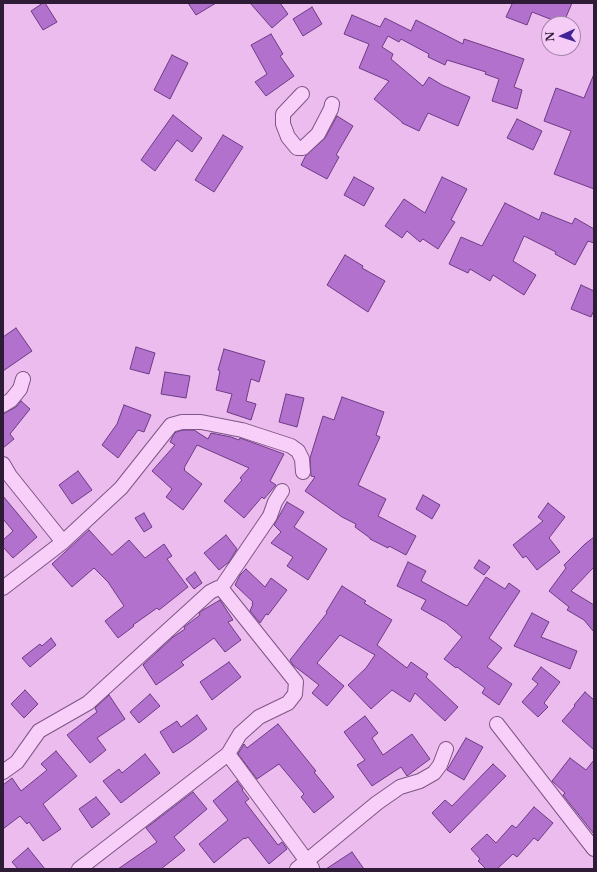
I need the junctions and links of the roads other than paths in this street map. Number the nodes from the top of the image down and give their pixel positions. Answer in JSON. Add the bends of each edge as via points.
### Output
{"nodes":[{"id":1,"x":302,"y":94,"type":"dead end"},
{"id":2,"x":332,"y":104,"type":"dead end"},
{"id":3,"x":23,"y":379,"type":"dead end"},
{"id":4,"x":3,"y":405,"type":"edge"},
{"id":5,"x":3,"y":464,"type":"edge"},
{"id":6,"x":303,"y":472,"type":"dead end"},
{"id":7,"x":282,"y":491,"type":"dead end"},
{"id":8,"x":64,"y":542,"type":"junction"},
{"id":9,"x":3,"y":588,"type":"edge"},
{"id":10,"x":221,"y":588,"type":"junction"},
{"id":11,"x":497,"y":724,"type":"dead end"},
{"id":12,"x":446,"y":749,"type":"dead end"},
{"id":13,"x":228,"y":754,"type":"junction"},
{"id":14,"x":3,"y":772,"type":"edge"},
{"id":15,"x":594,"y":849,"type":"edge"},
{"id":16,"x":305,"y":866,"type":"edge"},
{"id":17,"x":78,"y":869,"type":"edge"}],
"edges":[{"from":1,"to":2,"type":"street","via":[[283,114],[283,124],[288,137],[297,148],[303,148],[318,134]]},
{"from":3,"to":4,"type":"street","via":[[20,389]]},
{"from":5,"to":8,"type":"street"},
{"from":6,"to":8,"type":"street","via":[[298,451],[291,446],[242,430],[201,422],[171,425],[121,488]]},
{"from":7,"to":10,"type":"street","via":[[270,516]]},
{"from":8,"to":9,"type":"street"},
{"from":10,"to":13,"type":"street","via":[[296,682],[295,694],[288,703],[259,717],[240,734]]},
{"from":10,"to":14,"type":"street","via":[[210,592],[88,703],[39,731],[17,762]]},
{"from":11,"to":15,"type":"street"},
{"from":12,"to":16,"type":"street","via":[[434,773],[400,787],[377,803]]},
{"from":13,"to":16,"type":"street"},
{"from":13,"to":17,"type":"street"}]}
